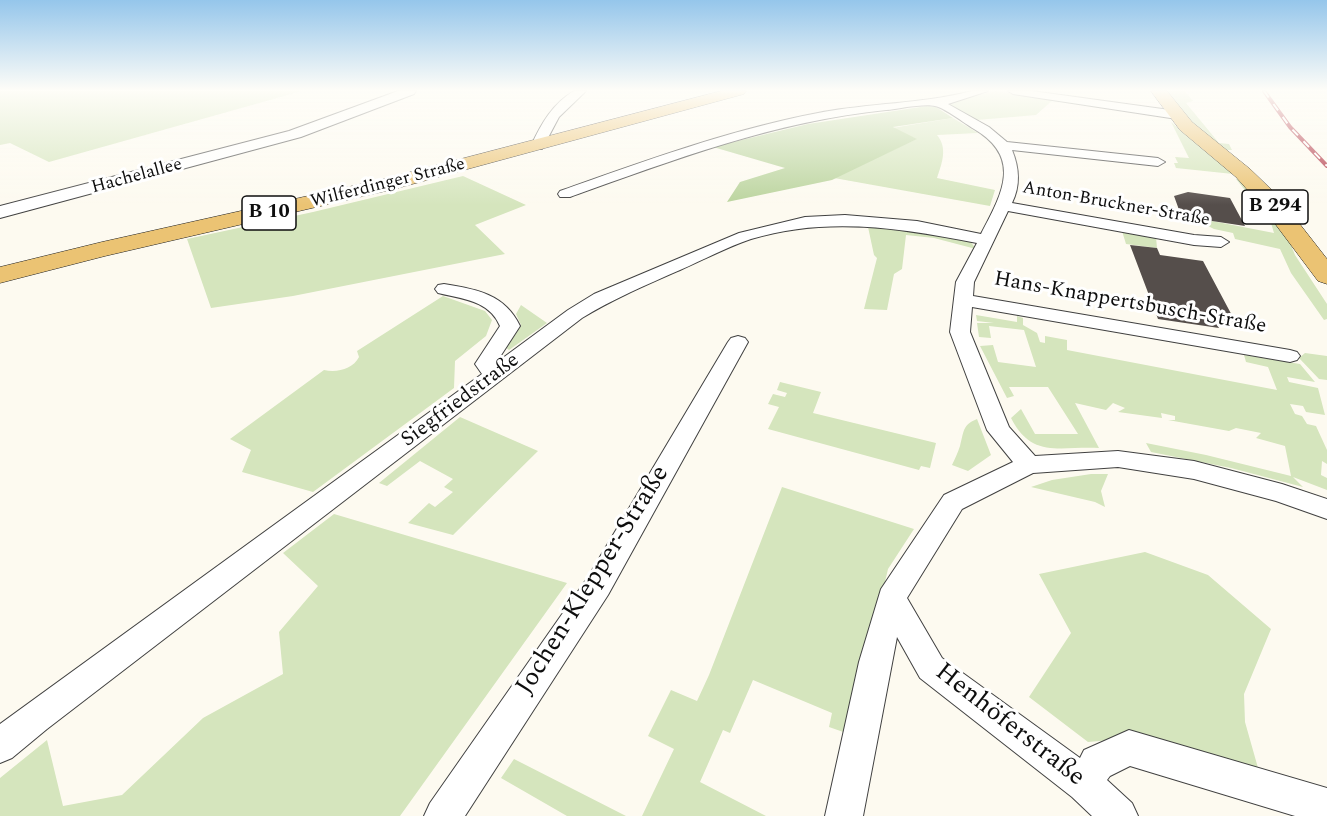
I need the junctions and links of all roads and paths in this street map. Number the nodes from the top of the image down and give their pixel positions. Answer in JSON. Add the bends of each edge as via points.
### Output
{"nodes":[{"id":1,"x":307,"y":129,"type":"edge"},
{"id":2,"x":544,"y":129,"type":"edge"},
{"id":3,"x":599,"y":129,"type":"edge"},
{"id":4,"x":767,"y":129,"type":"edge"},
{"id":5,"x":983,"y":129,"type":"edge"},
{"id":6,"x":1190,"y":129,"type":"edge"},
{"id":7,"x":1003,"y":145,"type":"junction"},
{"id":8,"x":537,"y":146,"type":"junction"},
{"id":9,"x":1158,"y":162,"type":"dead end"},
{"id":10,"x":565,"y":194,"type":"dead end"},
{"id":11,"x":1004,"y":206,"type":"junction"},
{"id":12,"x":0,"y":212,"type":"edge"},
{"id":13,"x":987,"y":240,"type":"junction"},
{"id":14,"x":1221,"y":242,"type":"dead end"},
{"id":15,"x":0,"y":275,"type":"edge"},
{"id":16,"x":1327,"y":276,"type":"edge"},
{"id":17,"x":444,"y":288,"type":"dead end"},
{"id":18,"x":962,"y":300,"type":"junction"},
{"id":19,"x":738,"y":342,"type":"dead end"},
{"id":20,"x":1290,"y":356,"type":"dead end"},
{"id":21,"x":494,"y":376,"type":"junction"},
{"id":22,"x":1029,"y":465,"type":"junction"},
{"id":23,"x":1327,"y":508,"type":"edge"},
{"id":24,"x":891,"y":598,"type":"junction"},
{"id":25,"x":0,"y":746,"type":"edge"},
{"id":26,"x":1085,"y":784,"type":"junction"},
{"id":27,"x":1327,"y":807,"type":"edge"},
{"id":28,"x":442,"y":816,"type":"edge"},
{"id":29,"x":844,"y":816,"type":"edge"},
{"id":30,"x":1119,"y":816,"type":"edge"}],
"edges":[{"from":1,"to":12,"type":"street","name":"Hachelallee"},
{"from":2,"to":8,"type":"street"},
{"from":3,"to":8,"type":"main road","name":"Wilferdinger Straße","number":"B 10"},
{"from":4,"to":10,"type":"street","via":[[700,146]]},
{"from":5,"to":7,"type":"street"},
{"from":6,"to":16,"type":"main road","number":"B 294","via":[[1264,195]]},
{"from":7,"to":9,"type":"street"},
{"from":7,"to":11,"type":"street","via":[[1012,173]]},
{"from":8,"to":15,"type":"main road","name":"Wilferdinger Straße","number":"B 10"},
{"from":11,"to":13,"type":"street"},
{"from":11,"to":14,"type":"street","name":"Anton-Bruckner-Straße"},
{"from":13,"to":18,"type":"street","via":[[965,282]]},
{"from":13,"to":21,"type":"street","name":"Siegfriedstraße","via":[[916,226],[845,220],[805,222],[766,230],[601,298]]},
{"from":17,"to":21,"type":"street","via":[[498,305],[507,315],[510,326],[485,364]]},
{"from":18,"to":20,"type":"street","name":"Hans-Knappertsbusch-Straße"},
{"from":18,"to":22,"type":"street","via":[[960,332],[992,417]]},
{"from":19,"to":28,"type":"street","name":"Jochen-Klepper-Straße","via":[[598,586]]},
{"from":21,"to":25,"type":"street","name":"Siegfriedstraße"},
{"from":22,"to":23,"type":"street","via":[[1093,459],[1144,462],[1194,470]]},
{"from":22,"to":24,"type":"street","via":[[953,502]]},
{"from":24,"to":26,"type":"street","name":"Henhöferstraße","via":[[930,669]]},
{"from":24,"to":29,"type":"street","via":[[874,662]]},
{"from":26,"to":27,"type":"street","via":[[1097,763],[1129,748]]},
{"from":26,"to":30,"type":"street","name":"Henhöferstraße"}]}
